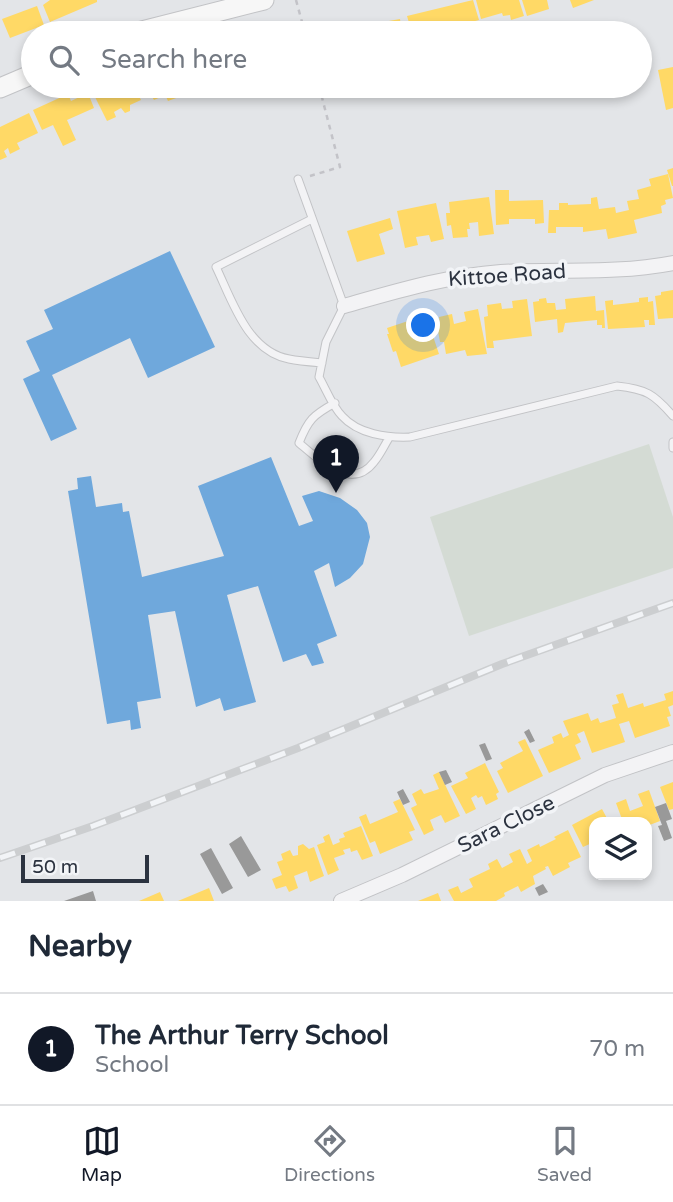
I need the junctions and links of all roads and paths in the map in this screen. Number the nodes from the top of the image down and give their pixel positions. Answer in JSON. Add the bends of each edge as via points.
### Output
{"nodes":[{"id":1,"x":264,"y":0,"type":"edge"},
{"id":2,"x":296,"y":0,"type":"edge"},
{"id":3,"x":181,"y":21,"type":"edge"},
{"id":4,"x":302,"y":21,"type":"edge"},
{"id":5,"x":21,"y":79,"type":"edge"},
{"id":6,"x":0,"y":88,"type":"edge"},
{"id":7,"x":322,"y":98,"type":"edge"},
{"id":8,"x":298,"y":179,"type":"joint"},
{"id":9,"x":312,"y":219,"type":"junction"},
{"id":10,"x":673,"y":263,"type":"edge"},
{"id":11,"x":344,"y":306,"type":"junction"},
{"id":12,"x":322,"y":363,"type":"junction"},
{"id":13,"x":335,"y":403,"type":"junction"},
{"id":14,"x":673,"y":416,"type":"edge"},
{"id":15,"x":389,"y":438,"type":"junction"},
{"id":16,"x":673,"y":442,"type":"edge"},
{"id":17,"x":673,"y":449,"type":"edge"},
{"id":18,"x":673,"y":751,"type":"edge"},
{"id":19,"x":341,"y":901,"type":"edge"}],
"edges":[{"from":1,"to":3,"type":"street"},
{"from":2,"to":4,"type":"path"},
{"from":5,"to":6,"type":"street"},
{"from":7,"to":8,"type":"path","via":[[340,167]]},
{"from":8,"to":9,"type":"lane"},
{"from":9,"to":11,"type":"lane"},
{"from":9,"to":12,"type":"lane","via":[[216,267],[244,326],[258,343],[286,359]]},
{"from":10,"to":11,"type":"street","name":"Kittoe Road","via":[[628,271],[563,269],[437,279]]},
{"from":11,"to":12,"type":"lane","via":[[326,342]]},
{"from":12,"to":13,"type":"lane","via":[[319,377]]},
{"from":13,"to":15,"type":"lane","via":[[342,416],[362,429]]},
{"from":13,"to":15,"type":"lane","via":[[306,424],[299,443],[323,463],[343,475],[360,472],[373,464]]},
{"from":14,"to":15,"type":"lane","via":[[654,395],[617,386],[410,437]]},
{"from":16,"to":17,"type":"lane"},
{"from":18,"to":19,"type":"street","name":"Sara Close","via":[[605,775]]}]}
